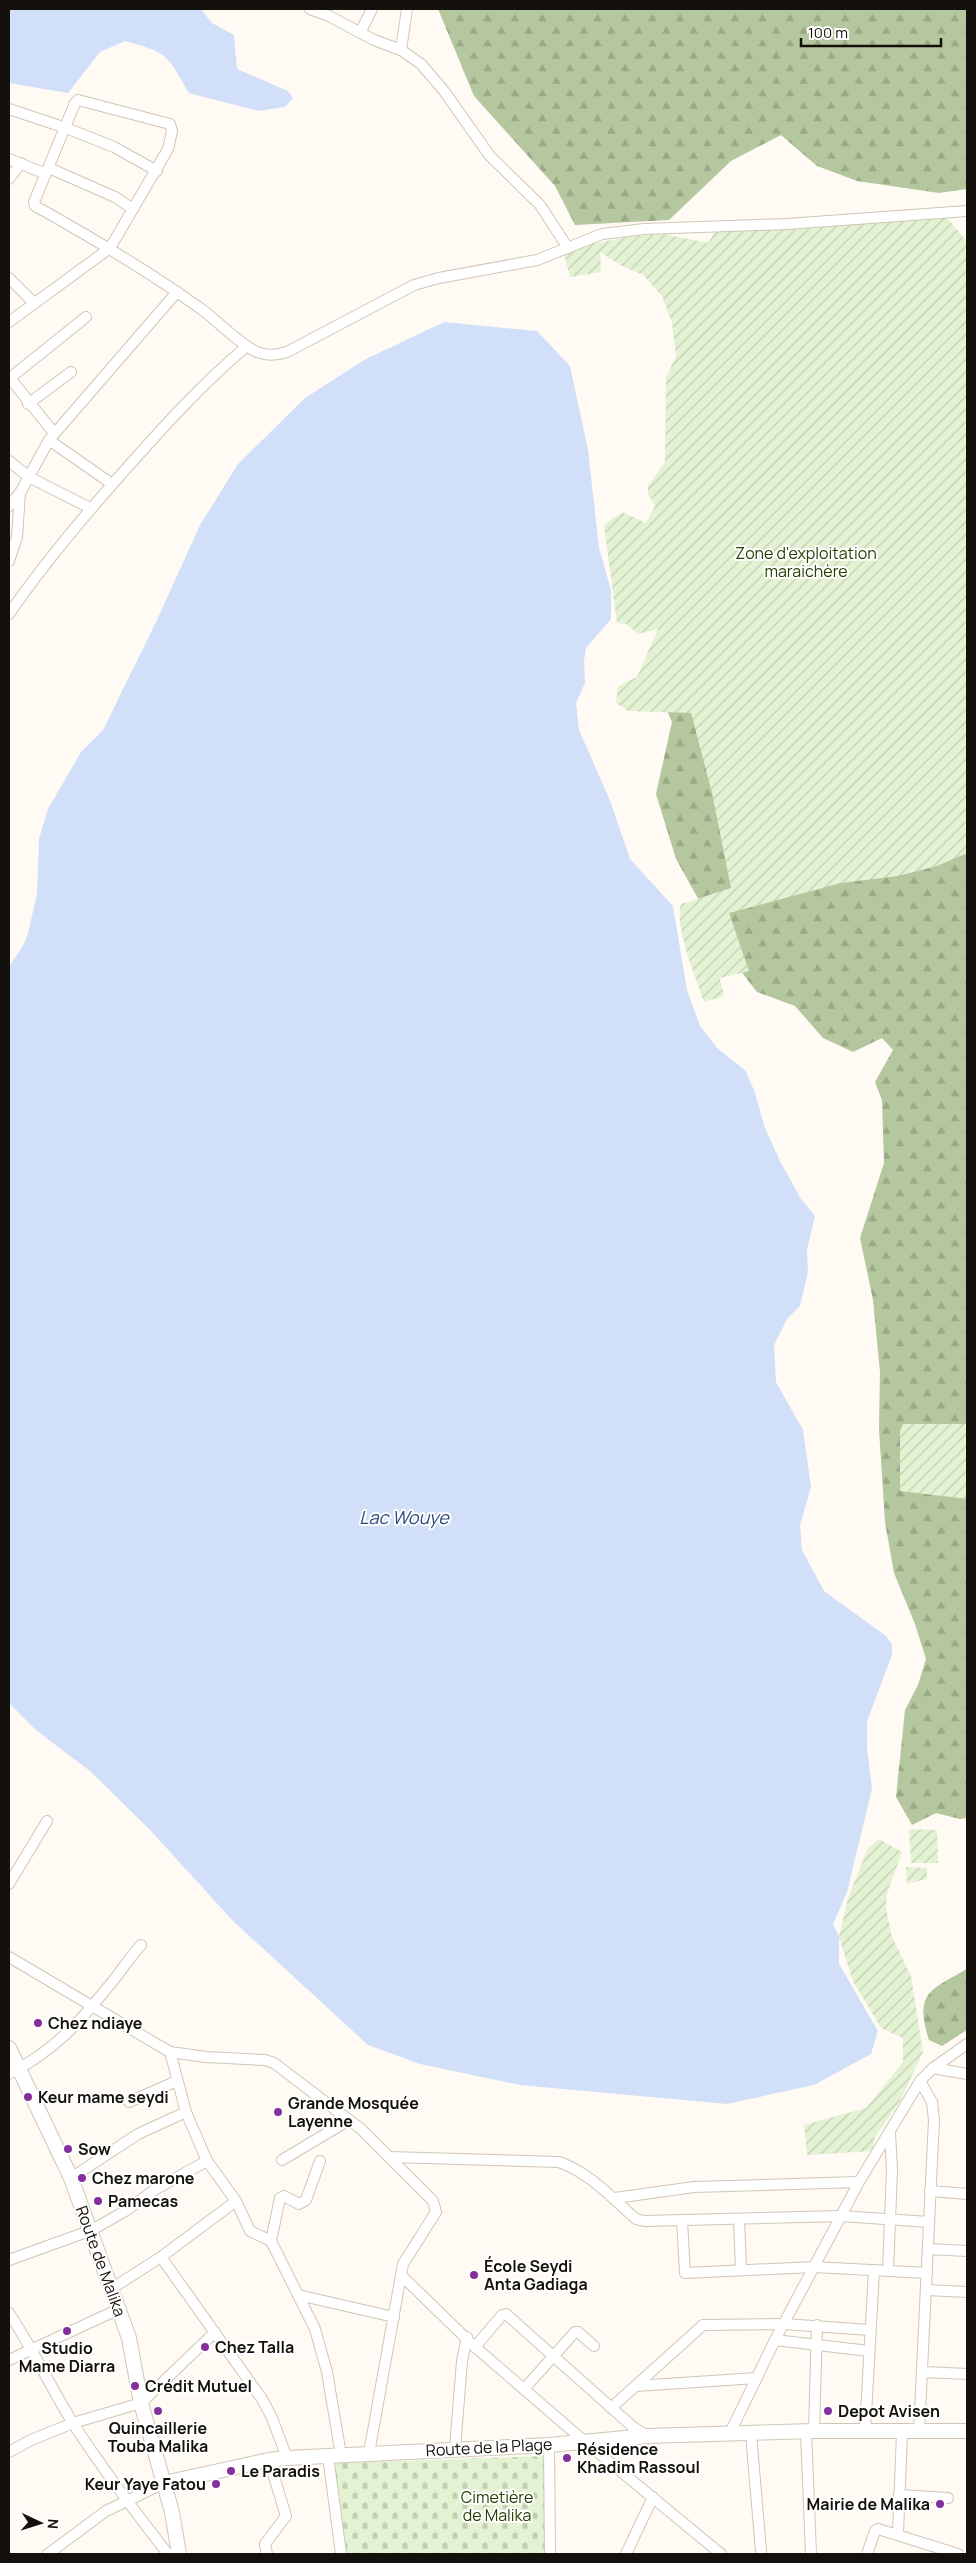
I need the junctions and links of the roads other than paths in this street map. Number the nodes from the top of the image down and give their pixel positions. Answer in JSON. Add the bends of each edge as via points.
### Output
{"nodes":[{"id":1,"x":310,"y":9,"type":"edge"},
{"id":2,"x":372,"y":9,"type":"edge"},
{"id":3,"x":407,"y":9,"type":"edge"},
{"id":4,"x":329,"y":12,"type":"edge"},
{"id":5,"x":360,"y":33,"type":"junction"},
{"id":6,"x":401,"y":50,"type":"junction"},
{"id":7,"x":9,"y":109,"type":"edge"},
{"id":8,"x":66,"y":128,"type":"junction"},
{"id":9,"x":9,"y":159,"type":"edge"},
{"id":10,"x":21,"y":163,"type":"junction"},
{"id":11,"x":48,"y":171,"type":"junction"},
{"id":12,"x":157,"y":171,"type":"junction"},
{"id":13,"x":9,"y":179,"type":"edge"},
{"id":14,"x":133,"y":209,"type":"junction"},
{"id":15,"x":967,"y":211,"type":"edge"},
{"id":16,"x":110,"y":248,"type":"junction"},
{"id":17,"x":568,"y":248,"type":"junction"},
{"id":18,"x":9,"y":278,"type":"edge"},
{"id":19,"x":177,"y":292,"type":"junction"},
{"id":20,"x":33,"y":302,"type":"junction"},
{"id":21,"x":86,"y":316,"type":"dead end"},
{"id":22,"x":9,"y":322,"type":"edge"},
{"id":23,"x":247,"y":346,"type":"junction"},
{"id":24,"x":71,"y":372,"type":"dead end"},
{"id":25,"x":9,"y":378,"type":"edge"},
{"id":26,"x":28,"y":404,"type":"junction"},
{"id":27,"x":52,"y":437,"type":"junction"},
{"id":28,"x":9,"y":461,"type":"edge"},
{"id":29,"x":29,"y":478,"type":"junction"},
{"id":30,"x":112,"y":484,"type":"junction"},
{"id":31,"x":20,"y":493,"type":"junction"},
{"id":32,"x":9,"y":506,"type":"edge"},
{"id":33,"x":90,"y":508,"type":"junction"},
{"id":34,"x":9,"y":561,"type":"edge"},
{"id":35,"x":9,"y":614,"type":"edge"},
{"id":36,"x":48,"y":1822,"type":"dead end"},
{"id":37,"x":12,"y":1869,"type":"edge"},
{"id":38,"x":9,"y":1884,"type":"edge"},
{"id":39,"x":141,"y":1946,"type":"dead end"},
{"id":40,"x":9,"y":1957,"type":"edge"},
{"id":41,"x":93,"y":2005,"type":"junction"},
{"id":42,"x":967,"y":2044,"type":"edge"},
{"id":43,"x":9,"y":2048,"type":"edge"},
{"id":44,"x":170,"y":2052,"type":"junction"},
{"id":45,"x":933,"y":2068,"type":"junction"},
{"id":46,"x":14,"y":2071,"type":"edge"},
{"id":47,"x":967,"y":2074,"type":"edge"},
{"id":48,"x":920,"y":2080,"type":"junction"},
{"id":49,"x":177,"y":2081,"type":"junction"},
{"id":50,"x":129,"y":2102,"type":"dead end"},
{"id":51,"x":186,"y":2112,"type":"junction"},
{"id":52,"x":349,"y":2120,"type":"junction"},
{"id":53,"x":890,"y":2131,"type":"junction"},
{"id":54,"x":390,"y":2157,"type":"junction"},
{"id":55,"x":282,"y":2160,"type":"dead end"},
{"id":56,"x":207,"y":2161,"type":"junction"},
{"id":57,"x":320,"y":2161,"type":"dead end"},
{"id":58,"x":71,"y":2178,"type":"junction"},
{"id":59,"x":859,"y":2182,"type":"junction"},
{"id":60,"x":930,"y":2191,"type":"junction"},
{"id":61,"x":967,"y":2194,"type":"edge"},
{"id":62,"x":615,"y":2198,"type":"junction"},
{"id":63,"x":236,"y":2202,"type":"junction"},
{"id":64,"x":841,"y":2216,"type":"junction"},
{"id":65,"x":739,"y":2219,"type":"junction"},
{"id":66,"x":890,"y":2219,"type":"junction"},
{"id":67,"x":682,"y":2220,"type":"junction"},
{"id":68,"x":928,"y":2222,"type":"junction"},
{"id":69,"x":92,"y":2230,"type":"junction"},
{"id":70,"x":271,"y":2240,"type":"junction"},
{"id":71,"x":928,"y":2249,"type":"junction"},
{"id":72,"x":967,"y":2251,"type":"edge"},
{"id":73,"x":161,"y":2257,"type":"junction"},
{"id":74,"x":9,"y":2260,"type":"edge"},
{"id":75,"x":814,"y":2267,"type":"junction"},
{"id":76,"x":741,"y":2270,"type":"junction"},
{"id":77,"x":874,"y":2270,"type":"junction"},
{"id":78,"x":888,"y":2270,"type":"junction"},
{"id":79,"x":927,"y":2273,"type":"junction"},
{"id":80,"x":402,"y":2275,"type":"junction"},
{"id":81,"x":112,"y":2289,"type":"junction"},
{"id":82,"x":926,"y":2290,"type":"junction"},
{"id":83,"x":967,"y":2292,"type":"edge"},
{"id":84,"x":298,"y":2295,"type":"junction"},
{"id":85,"x":119,"y":2309,"type":"junction"},
{"id":86,"x":9,"y":2313,"type":"edge"},
{"id":87,"x":394,"y":2317,"type":"junction"},
{"id":88,"x":784,"y":2324,"type":"junction"},
{"id":89,"x":817,"y":2325,"type":"junction"},
{"id":90,"x":870,"y":2330,"type":"junction"},
{"id":91,"x":215,"y":2332,"type":"junction"},
{"id":92,"x":466,"y":2337,"type":"junction"},
{"id":93,"x":776,"y":2340,"type":"junction"},
{"id":94,"x":816,"y":2344,"type":"junction"},
{"id":95,"x":594,"y":2346,"type":"dead end"},
{"id":96,"x":32,"y":2347,"type":"junction"},
{"id":97,"x":475,"y":2347,"type":"junction"},
{"id":98,"x":869,"y":2351,"type":"junction"},
{"id":99,"x":554,"y":2357,"type":"junction"},
{"id":100,"x":9,"y":2360,"type":"edge"},
{"id":101,"x":923,"y":2372,"type":"junction"},
{"id":102,"x":967,"y":2374,"type":"edge"},
{"id":103,"x":757,"y":2378,"type":"junction"},
{"id":104,"x":635,"y":2386,"type":"junction"},
{"id":105,"x":524,"y":2389,"type":"junction"},
{"id":106,"x":141,"y":2403,"type":"junction"},
{"id":107,"x":612,"y":2408,"type":"junction"},
{"id":108,"x":73,"y":2423,"type":"junction"},
{"id":109,"x":967,"y":2431,"type":"edge"},
{"id":110,"x":810,"y":2432,"type":"junction"},
{"id":111,"x":919,"y":2432,"type":"junction"},
{"id":112,"x":865,"y":2433,"type":"junction"},
{"id":113,"x":902,"y":2433,"type":"junction"},
{"id":114,"x":752,"y":2434,"type":"junction"},
{"id":115,"x":729,"y":2435,"type":"junction"},
{"id":116,"x":647,"y":2436,"type":"junction"},
{"id":117,"x":584,"y":2441,"type":"junction"},
{"id":118,"x":549,"y":2445,"type":"junction"},
{"id":119,"x":455,"y":2448,"type":"junction"},
{"id":120,"x":9,"y":2452,"type":"edge"},
{"id":121,"x":370,"y":2453,"type":"junction"},
{"id":122,"x":334,"y":2456,"type":"junction"},
{"id":123,"x":286,"y":2458,"type":"junction"},
{"id":124,"x":269,"y":2460,"type":"junction"},
{"id":125,"x":164,"y":2483,"type":"junction"},
{"id":126,"x":899,"y":2494,"type":"junction"},
{"id":127,"x":653,"y":2497,"type":"junction"},
{"id":128,"x":948,"y":2498,"type":"dead end"},
{"id":129,"x":128,"y":2502,"type":"junction"},
{"id":130,"x":898,"y":2533,"type":"junction"},
{"id":131,"x":761,"y":2552,"type":"dead end"},
{"id":132,"x":48,"y":2554,"type":"edge"},
{"id":133,"x":169,"y":2554,"type":"edge"},
{"id":134,"x":179,"y":2554,"type":"edge"},
{"id":135,"x":267,"y":2554,"type":"edge"},
{"id":136,"x":341,"y":2554,"type":"edge"},
{"id":137,"x":550,"y":2554,"type":"edge"},
{"id":138,"x":626,"y":2554,"type":"edge"},
{"id":139,"x":722,"y":2554,"type":"edge"},
{"id":140,"x":811,"y":2554,"type":"edge"},
{"id":141,"x":867,"y":2554,"type":"edge"},
{"id":142,"x":958,"y":2554,"type":"edge"}],
"edges":[{"from":1,"to":4,"type":"street"},
{"from":2,"to":5,"type":"street"},
{"from":3,"to":6,"type":"street"},
{"from":4,"to":5,"type":"street"},
{"from":5,"to":6,"type":"street"},
{"from":6,"to":17,"type":"street","via":[[427,71],[490,156],[540,205]]},
{"from":7,"to":8,"type":"street"},
{"from":8,"to":11,"type":"street"},
{"from":8,"to":12,"type":"street","via":[[114,147]]},
{"from":8,"to":12,"type":"street","via":[[78,100],[170,124],[172,132],[168,149]]},
{"from":9,"to":10,"type":"street"},
{"from":10,"to":11,"type":"street"},
{"from":10,"to":13,"type":"street"},
{"from":11,"to":14,"type":"street","via":[[115,197]]},
{"from":11,"to":16,"type":"street","via":[[35,206]]},
{"from":12,"to":14,"type":"street"},
{"from":14,"to":16,"type":"street"},
{"from":15,"to":17,"type":"street","via":[[788,224],[644,229],[602,234]]},
{"from":16,"to":19,"type":"street"},
{"from":16,"to":20,"type":"street"},
{"from":17,"to":23,"type":"street","via":[[537,260],[414,285],[287,352],[258,353]]},
{"from":18,"to":20,"type":"street"},
{"from":19,"to":23,"type":"street","via":[[216,318]]},
{"from":19,"to":27,"type":"street"},
{"from":20,"to":22,"type":"street"},
{"from":21,"to":25,"type":"street"},
{"from":23,"to":30,"type":"street","via":[[201,386]]},
{"from":24,"to":26,"type":"street"},
{"from":25,"to":26,"type":"street"},
{"from":26,"to":27,"type":"street"},
{"from":27,"to":29,"type":"street"},
{"from":27,"to":30,"type":"street"},
{"from":28,"to":29,"type":"street"},
{"from":29,"to":31,"type":"street"},
{"from":29,"to":33,"type":"street"},
{"from":30,"to":33,"type":"street"},
{"from":31,"to":32,"type":"street"},
{"from":31,"to":34,"type":"street","via":[[17,537]]},
{"from":33,"to":35,"type":"street"},
{"from":36,"to":37,"type":"street"},
{"from":37,"to":38,"type":"street"},
{"from":39,"to":41,"type":"street"},
{"from":40,"to":41,"type":"street"},
{"from":41,"to":44,"type":"street"},
{"from":41,"to":46,"type":"street","via":[[54,2047]]},
{"from":42,"to":45,"type":"street"},
{"from":43,"to":46,"type":"main road","name":"Route de Malika"},
{"from":44,"to":49,"type":"street"},
{"from":44,"to":52,"type":"street","via":[[269,2061]]},
{"from":45,"to":47,"type":"street"},
{"from":45,"to":48,"type":"street"},
{"from":46,"to":58,"type":"main road","name":"Route de Malika"},
{"from":48,"to":53,"type":"street"},
{"from":48,"to":60,"type":"street","via":[[934,2110]]},
{"from":49,"to":50,"type":"street"},
{"from":49,"to":51,"type":"street"},
{"from":51,"to":56,"type":"street"},
{"from":51,"to":58,"type":"street","via":[[138,2134]]},
{"from":52,"to":54,"type":"street"},
{"from":52,"to":55,"type":"street"},
{"from":53,"to":59,"type":"street"},
{"from":53,"to":66,"type":"street"},
{"from":54,"to":62,"type":"street","via":[[559,2162],[570,2166]]},
{"from":54,"to":80,"type":"street","via":[[436,2207],[436,2212],[403,2264]]},
{"from":56,"to":63,"type":"street"},
{"from":56,"to":69,"type":"street"},
{"from":57,"to":70,"type":"street","via":[[306,2200],[299,2204],[284,2196],[280,2198]]},
{"from":58,"to":69,"type":"main road","name":"Route de Malika"},
{"from":59,"to":62,"type":"street","via":[[694,2187]]},
{"from":59,"to":64,"type":"street"},
{"from":60,"to":61,"type":"street"},
{"from":60,"to":68,"type":"street"},
{"from":62,"to":67,"type":"street","via":[[636,2219],[650,2222]]},
{"from":63,"to":70,"type":"street","via":[[250,2231]]},
{"from":63,"to":73,"type":"street"},
{"from":64,"to":65,"type":"street"},
{"from":64,"to":66,"type":"street"},
{"from":64,"to":75,"type":"street"},
{"from":65,"to":67,"type":"street"},
{"from":65,"to":76,"type":"street"},
{"from":66,"to":68,"type":"street"},
{"from":66,"to":78,"type":"street"},
{"from":67,"to":76,"type":"street","via":[[685,2273]]},
{"from":68,"to":71,"type":"street"},
{"from":69,"to":74,"type":"street"},
{"from":69,"to":81,"type":"main road","name":"Route de Malika"},
{"from":70,"to":84,"type":"street"},
{"from":71,"to":72,"type":"street"},
{"from":71,"to":79,"type":"street"},
{"from":73,"to":81,"type":"street"},
{"from":73,"to":91,"type":"street"},
{"from":75,"to":76,"type":"street"},
{"from":75,"to":77,"type":"street"},
{"from":75,"to":88,"type":"street"},
{"from":77,"to":78,"type":"street"},
{"from":77,"to":90,"type":"street"},
{"from":78,"to":79,"type":"street"},
{"from":79,"to":82,"type":"street"},
{"from":80,"to":87,"type":"street"},
{"from":80,"to":92,"type":"street"},
{"from":81,"to":85,"type":"main road","name":"Route de Malika"},
{"from":82,"to":83,"type":"street"},
{"from":82,"to":101,"type":"street"},
{"from":84,"to":87,"type":"street"},
{"from":84,"to":122,"type":"street","via":[[312,2321],[327,2372]]},
{"from":85,"to":96,"type":"street"},
{"from":85,"to":106,"type":"main road","name":"Route de Malika","via":[[129,2338]]},
{"from":86,"to":96,"type":"street"},
{"from":87,"to":121,"type":"street"},
{"from":88,"to":89,"type":"street"},
{"from":88,"to":93,"type":"street"},
{"from":88,"to":104,"type":"street","via":[[703,2325]]},
{"from":89,"to":90,"type":"street"},
{"from":89,"to":94,"type":"street"},
{"from":90,"to":98,"type":"street"},
{"from":91,"to":106,"type":"street"},
{"from":91,"to":123,"type":"street","via":[[262,2399]]},
{"from":92,"to":97,"type":"street"},
{"from":92,"to":119,"type":"street"},
{"from":93,"to":94,"type":"street"},
{"from":93,"to":103,"type":"street"},
{"from":94,"to":98,"type":"street"},
{"from":94,"to":110,"type":"street"},
{"from":95,"to":99,"type":"street","via":[[575,2332]]},
{"from":96,"to":100,"type":"street"},
{"from":96,"to":108,"type":"street"},
{"from":97,"to":99,"type":"street","via":[[504,2314]]},
{"from":97,"to":105,"type":"street"},
{"from":98,"to":112,"type":"street"},
{"from":99,"to":105,"type":"street"},
{"from":99,"to":107,"type":"street"},
{"from":101,"to":102,"type":"street"},
{"from":101,"to":111,"type":"street"},
{"from":103,"to":104,"type":"street"},
{"from":103,"to":115,"type":"street"},
{"from":104,"to":107,"type":"street"},
{"from":105,"to":117,"type":"street"},
{"from":106,"to":108,"type":"street"},
{"from":106,"to":125,"type":"main road","name":"Route de Malika"},
{"from":107,"to":116,"type":"street"},
{"from":108,"to":120,"type":"street"},
{"from":108,"to":129,"type":"street"},
{"from":109,"to":111,"type":"main road","name":"Route de la Plage"},
{"from":110,"to":112,"type":"main road","name":"Route de la Plage"},
{"from":110,"to":114,"type":"main road","name":"Route de la Plage"},
{"from":110,"to":140,"type":"street","via":[[808,2527]]},
{"from":111,"to":113,"type":"main road","name":"Route de la Plage"},
{"from":112,"to":113,"type":"main road","name":"Route de la Plage"},
{"from":113,"to":126,"type":"street"},
{"from":114,"to":115,"type":"main road","name":"Route de la Plage"},
{"from":114,"to":131,"type":"street"},
{"from":115,"to":116,"type":"main road","name":"Route de la Plage"},
{"from":116,"to":117,"type":"main road","name":"Route de la Plage"},
{"from":117,"to":118,"type":"main road","name":"Route de la Plage"},
{"from":117,"to":127,"type":"street"},
{"from":118,"to":119,"type":"main road","name":"Route de la Plage"},
{"from":118,"to":137,"type":"street"},
{"from":119,"to":121,"type":"main road","name":"Route de la Plage"},
{"from":121,"to":122,"type":"main road","name":"Route de la Plage"},
{"from":122,"to":123,"type":"main road","name":"Route de la Plage"},
{"from":122,"to":136,"type":"street"},
{"from":123,"to":124,"type":"main road","name":"Route de la Plage"},
{"from":124,"to":125,"type":"main road","name":"Route de la Plage"},
{"from":124,"to":135,"type":"street","via":[[286,2516],[265,2544]]},
{"from":125,"to":129,"type":"street"},
{"from":125,"to":133,"type":"main road","name":"Route de Malika","via":[[163,2512]]},
{"from":125,"to":134,"type":"main road","name":"Route de Malika"},
{"from":126,"to":128,"type":"street"},
{"from":126,"to":130,"type":"street"},
{"from":127,"to":138,"type":"street"},
{"from":127,"to":139,"type":"street"},
{"from":129,"to":132,"type":"street","via":[[106,2511]]},
{"from":129,"to":133,"type":"street"},
{"from":130,"to":141,"type":"street","via":[[875,2531]]},
{"from":130,"to":142,"type":"street"}]}
